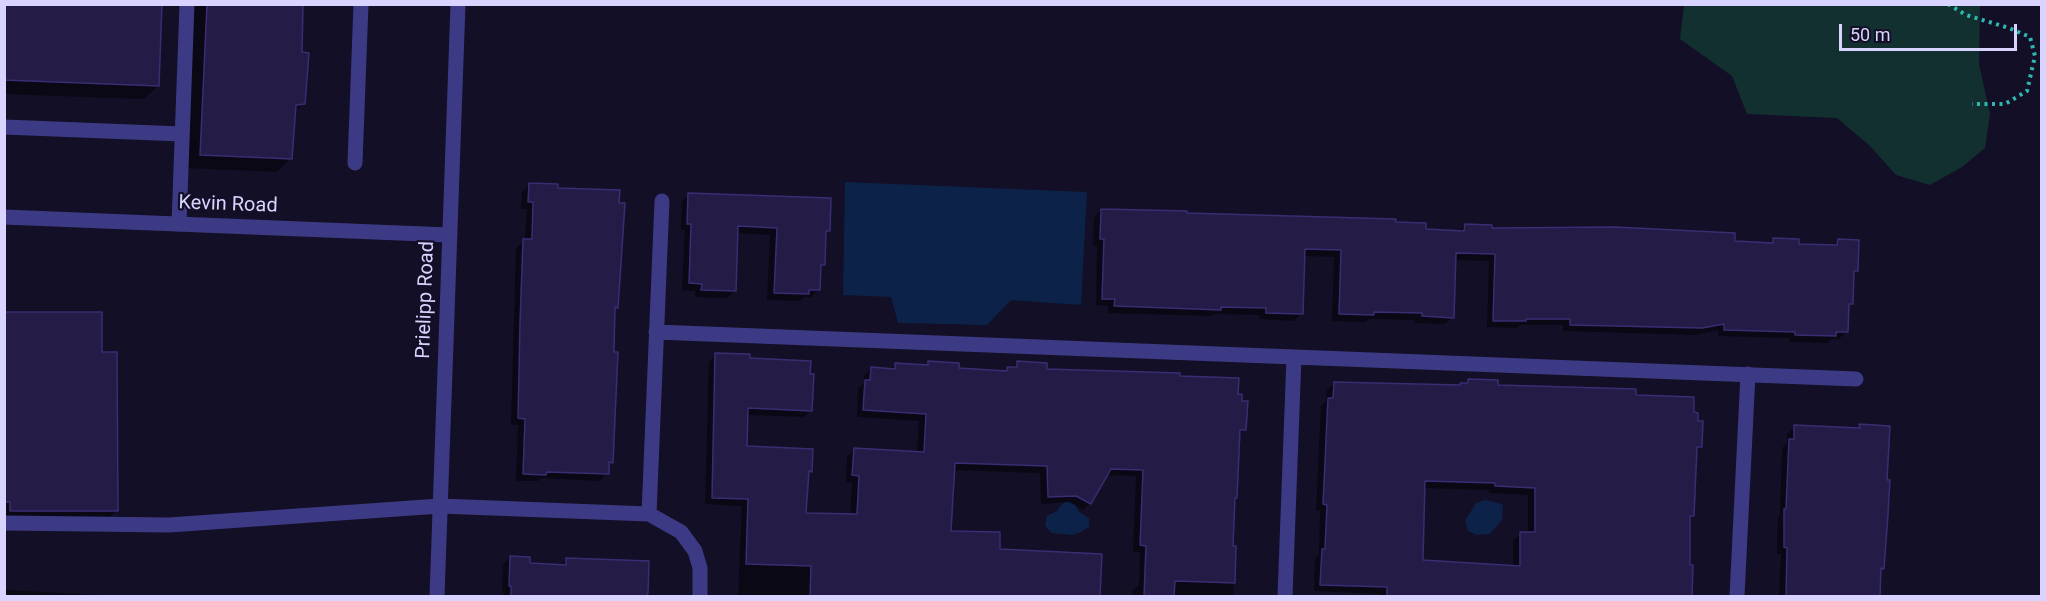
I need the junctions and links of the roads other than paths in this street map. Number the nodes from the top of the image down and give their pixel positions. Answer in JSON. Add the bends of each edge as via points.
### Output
{"nodes":[{"id":1,"x":187,"y":4,"type":"edge"},
{"id":2,"x":361,"y":4,"type":"edge"},
{"id":3,"x":458,"y":4,"type":"edge"},
{"id":4,"x":4,"y":127,"type":"edge"},
{"id":5,"x":182,"y":134,"type":"junction"},
{"id":6,"x":355,"y":163,"type":"dead end"},
{"id":7,"x":662,"y":201,"type":"dead end"},
{"id":8,"x":4,"y":217,"type":"edge"},
{"id":9,"x":179,"y":224,"type":"junction"},
{"id":10,"x":449,"y":236,"type":"junction"},
{"id":11,"x":656,"y":332,"type":"junction"},
{"id":12,"x":1294,"y":357,"type":"junction"},
{"id":13,"x":1748,"y":374,"type":"junction"},
{"id":14,"x":1856,"y":378,"type":"dead end"},
{"id":15,"x":440,"y":506,"type":"junction"},
{"id":16,"x":649,"y":514,"type":"junction"},
{"id":17,"x":4,"y":523,"type":"edge"},
{"id":18,"x":437,"y":597,"type":"edge"},
{"id":19,"x":700,"y":597,"type":"edge"},
{"id":20,"x":1285,"y":597,"type":"edge"},
{"id":21,"x":1737,"y":597,"type":"edge"}],
"edges":[{"from":1,"to":5,"type":"street"},
{"from":2,"to":6,"type":"street"},
{"from":3,"to":10,"type":"street","name":"Prielipp Road"},
{"from":4,"to":5,"type":"street"},
{"from":5,"to":9,"type":"street"},
{"from":7,"to":11,"type":"street"},
{"from":8,"to":9,"type":"street","name":"Kevin Road"},
{"from":9,"to":10,"type":"street","name":"Kevin Road"},
{"from":10,"to":15,"type":"street","name":"Prielipp Road"},
{"from":11,"to":12,"type":"street"},
{"from":11,"to":16,"type":"street"},
{"from":12,"to":13,"type":"street"},
{"from":12,"to":20,"type":"street"},
{"from":13,"to":14,"type":"street"},
{"from":13,"to":21,"type":"street"},
{"from":15,"to":16,"type":"street"},
{"from":15,"to":17,"type":"street","via":[[169,525]]},
{"from":15,"to":18,"type":"street","name":"Prielipp Road"},
{"from":16,"to":19,"type":"street","via":[[681,532],[695,551]]}]}
